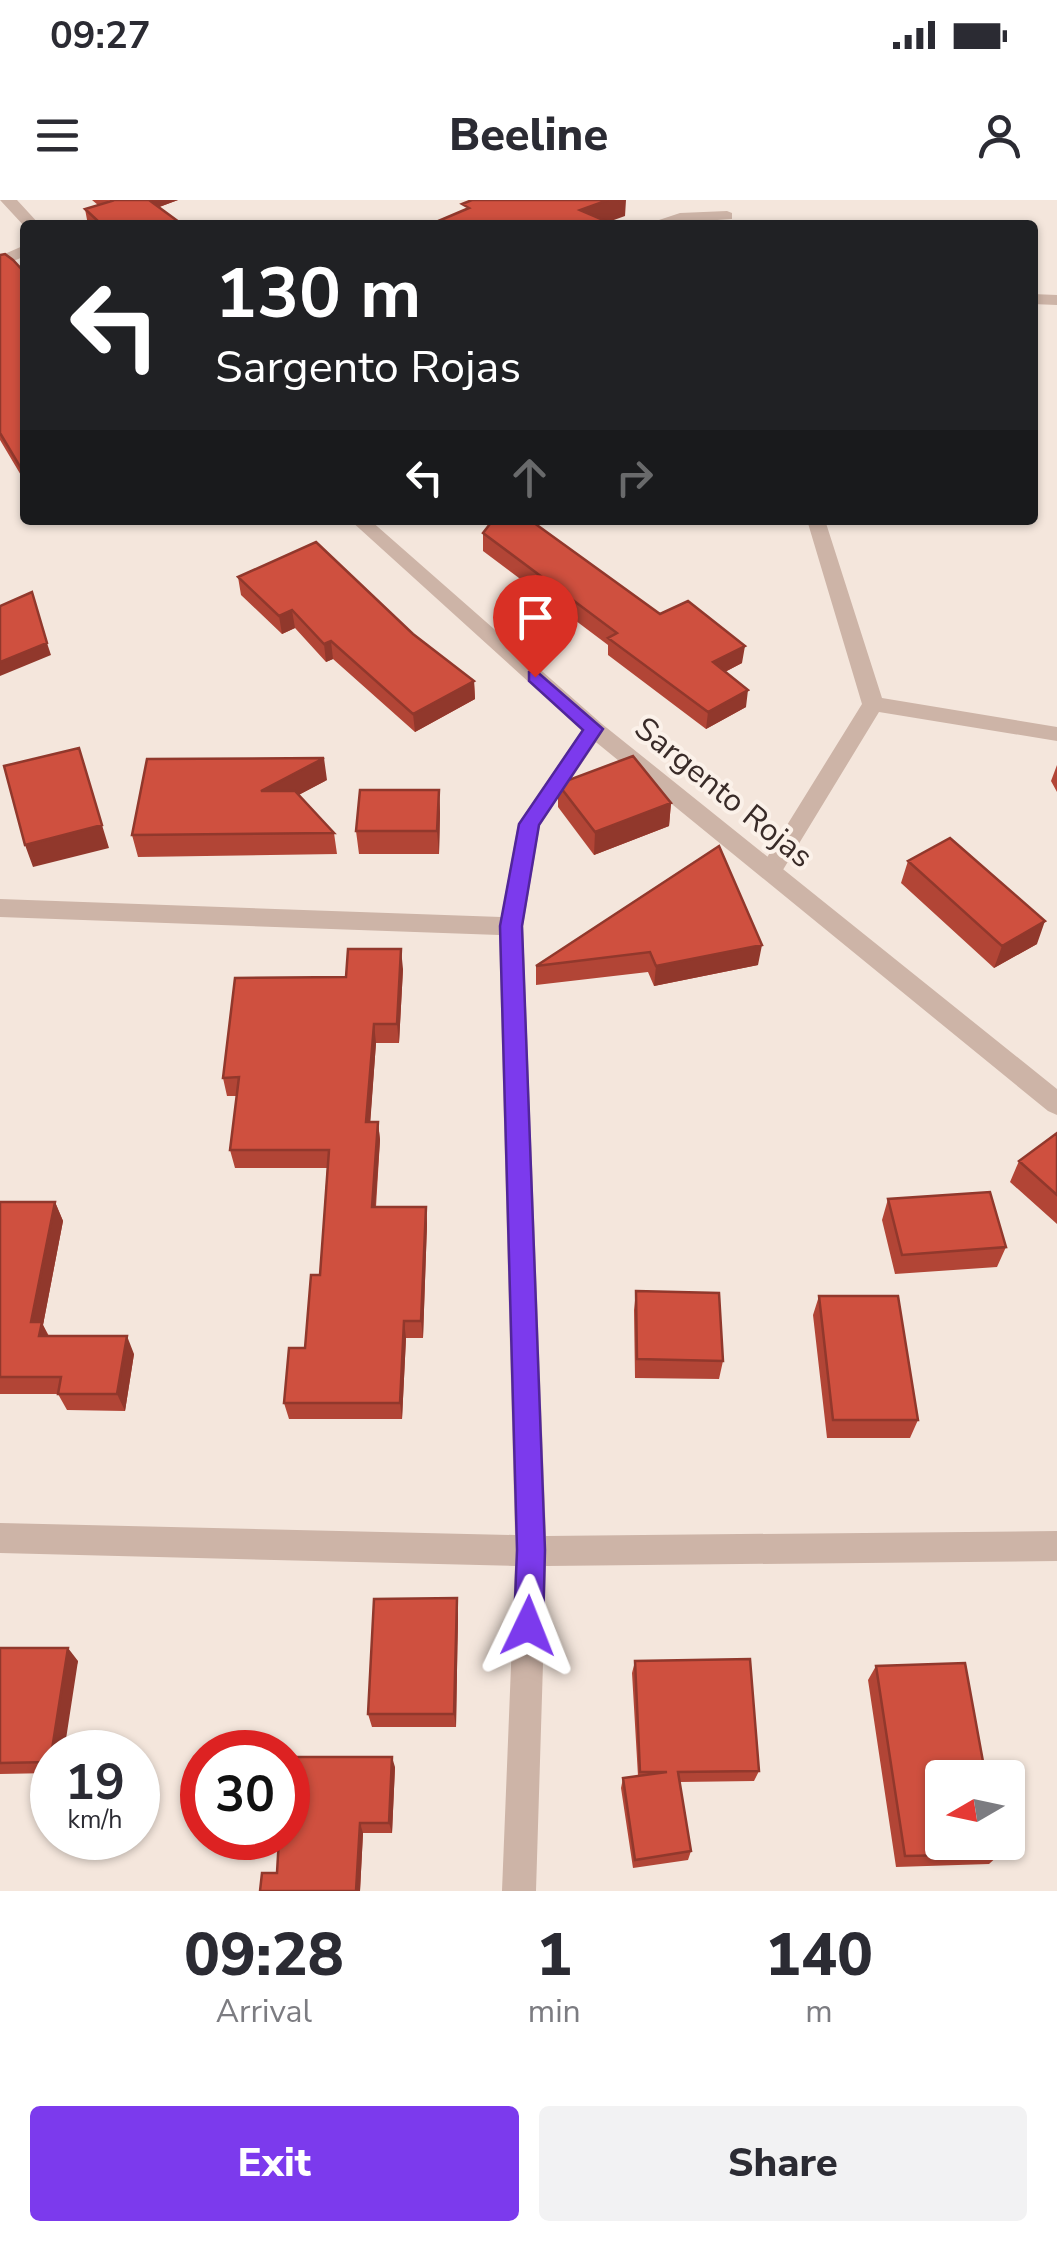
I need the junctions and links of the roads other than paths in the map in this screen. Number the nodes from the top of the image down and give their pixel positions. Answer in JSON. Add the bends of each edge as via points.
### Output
{"nodes":[{"id":1,"x":8,"y":200,"type":"edge"},
{"id":2,"x":727,"y":214,"type":"edge"},
{"id":3,"x":27,"y":220,"type":"edge"},
{"id":4,"x":672,"y":220,"type":"edge"},
{"id":5,"x":366,"y":525,"type":"edge"},
{"id":6,"x":818,"y":525,"type":"edge"},
{"id":7,"x":873,"y":704,"type":"junction"},
{"id":8,"x":594,"y":729,"type":"junction"},
{"id":9,"x":1057,"y":734,"type":"edge"},
{"id":10,"x":770,"y":872,"type":"junction"},
{"id":11,"x":0,"y":908,"type":"edge"},
{"id":12,"x":511,"y":926,"type":"junction"},
{"id":13,"x":1057,"y":1104,"type":"edge"},
{"id":14,"x":0,"y":1538,"type":"edge"},
{"id":15,"x":1057,"y":1546,"type":"edge"},
{"id":16,"x":531,"y":1550,"type":"junction"},
{"id":17,"x":519,"y":1891,"type":"edge"}],
"edges":[{"from":1,"to":3,"type":"street"},
{"from":2,"to":4,"type":"street"},
{"from":5,"to":8,"type":"street","name":"Sargento Rojas"},
{"from":6,"to":7,"type":"street"},
{"from":7,"to":9,"type":"street"},
{"from":7,"to":10,"type":"street"},
{"from":8,"to":10,"type":"street","name":"Sargento Rojas"},
{"from":8,"to":12,"type":"street","via":[[529,824]]},
{"from":10,"to":13,"type":"street","name":"Sargento Rojas"},
{"from":11,"to":12,"type":"street"},
{"from":12,"to":16,"type":"street"},
{"from":14,"to":16,"type":"street"},
{"from":15,"to":16,"type":"street"},
{"from":16,"to":17,"type":"street"}]}
